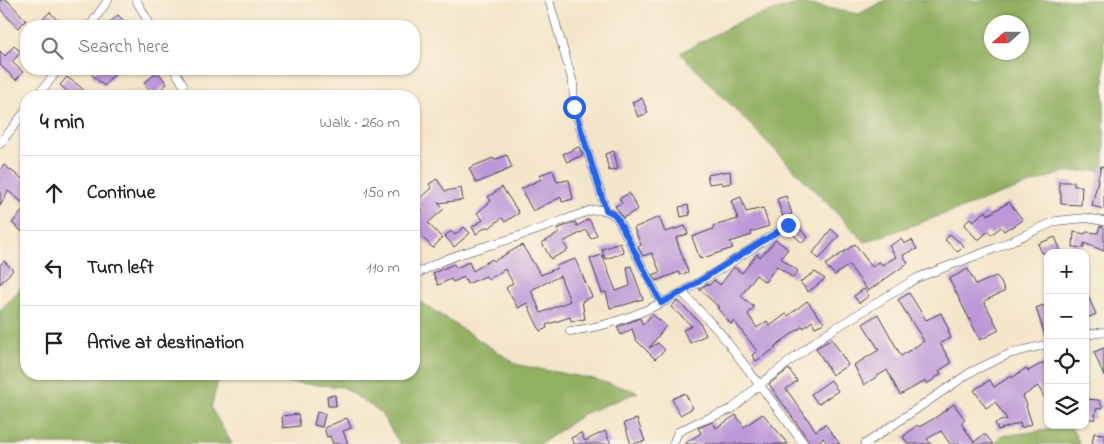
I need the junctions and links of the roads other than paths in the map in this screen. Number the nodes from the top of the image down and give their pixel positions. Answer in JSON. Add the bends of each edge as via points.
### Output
{"nodes":[{"id":1,"x":108,"y":0,"type":"edge"},
{"id":2,"x":136,"y":0,"type":"edge"},
{"id":3,"x":550,"y":0,"type":"edge"},
{"id":4,"x":94,"y":20,"type":"edge"},
{"id":5,"x":148,"y":20,"type":"edge"},
{"id":6,"x":54,"y":75,"type":"edge"},
{"id":7,"x":178,"y":75,"type":"edge"},
{"id":8,"x":183,"y":84,"type":"dead end"},
{"id":9,"x":42,"y":90,"type":"edge"},
{"id":10,"x":20,"y":118,"type":"edge"},
{"id":11,"x":0,"y":144,"type":"edge"},
{"id":12,"x":606,"y":210,"type":"junction"},
{"id":13,"x":1104,"y":221,"type":"edge"},
{"id":14,"x":788,"y":225,"type":"dead end"},
{"id":15,"x":420,"y":272,"type":"edge"},
{"id":16,"x":682,"y":292,"type":"junction"},
{"id":17,"x":661,"y":303,"type":"junction"},
{"id":18,"x":570,"y":331,"type":"dead end"},
{"id":19,"x":1104,"y":332,"type":"edge"},
{"id":20,"x":1089,"y":334,"type":"edge"},
{"id":21,"x":1044,"y":345,"type":"edge"},
{"id":22,"x":759,"y":385,"type":"junction"},
{"id":23,"x":876,"y":436,"type":"junction"},
{"id":24,"x":673,"y":444,"type":"edge"},
{"id":25,"x":804,"y":444,"type":"edge"},
{"id":26,"x":866,"y":444,"type":"edge"},
{"id":27,"x":881,"y":444,"type":"edge"}],
"edges":[{"from":1,"to":4,"type":"street"},
{"from":2,"to":5,"type":"street"},
{"from":3,"to":12,"type":"street","via":[[574,84],[574,107]]},
{"from":6,"to":9,"type":"street"},
{"from":7,"to":8,"type":"street"},
{"from":10,"to":11,"type":"street"},
{"from":12,"to":15,"type":"street","via":[[597,209],[443,260]]},
{"from":12,"to":17,"type":"street","via":[[619,221]]},
{"from":13,"to":22,"type":"street","via":[[1086,218],[1056,221],[917,278],[824,336]]},
{"from":14,"to":16,"type":"street"},
{"from":16,"to":17,"type":"street"},
{"from":16,"to":22,"type":"street","via":[[722,335]]},
{"from":17,"to":18,"type":"street","via":[[612,324]]},
{"from":19,"to":20,"type":"street"},
{"from":21,"to":23,"type":"street","via":[[1009,354],[971,372]]},
{"from":22,"to":24,"type":"street","via":[[732,408],[678,432]]},
{"from":22,"to":25,"type":"street"},
{"from":23,"to":26,"type":"street"},
{"from":23,"to":27,"type":"street"}]}
